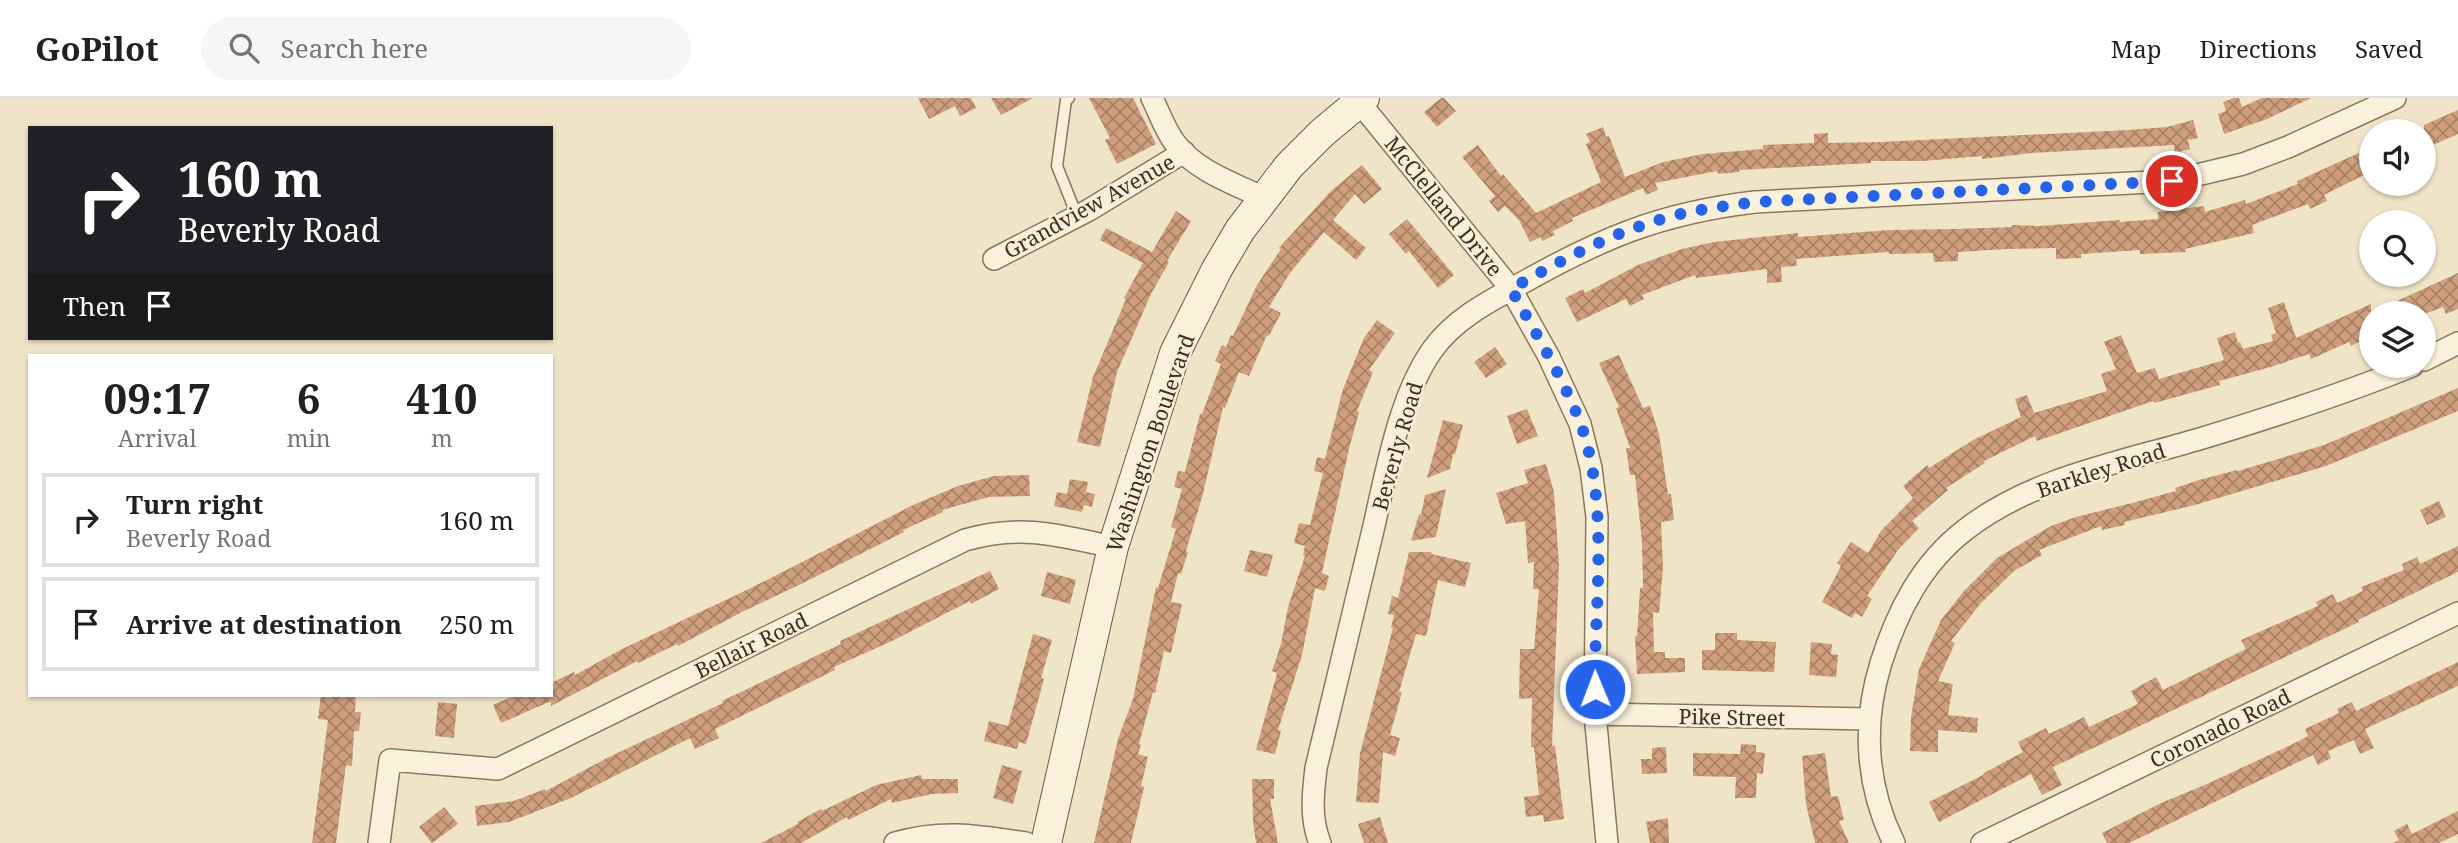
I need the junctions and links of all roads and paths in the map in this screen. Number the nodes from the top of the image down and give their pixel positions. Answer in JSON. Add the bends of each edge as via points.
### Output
{"nodes":[{"id":1,"x":1069,"y":98,"type":"edge"},
{"id":2,"x":1152,"y":98,"type":"edge"},
{"id":3,"x":2395,"y":98,"type":"edge"},
{"id":4,"x":1361,"y":100,"type":"edge"},
{"id":5,"x":1184,"y":152,"type":"junction"},
{"id":6,"x":1264,"y":198,"type":"junction"},
{"id":7,"x":1077,"y":216,"type":"junction"},
{"id":8,"x":994,"y":259,"type":"dead end"},
{"id":9,"x":1511,"y":289,"type":"junction"},
{"id":10,"x":2458,"y":344,"type":"edge"},
{"id":11,"x":2436,"y":354,"type":"edge"},
{"id":12,"x":2379,"y":378,"type":"edge"},
{"id":13,"x":1113,"y":547,"type":"junction"},
{"id":14,"x":2458,"y":613,"type":"edge"},
{"id":15,"x":1595,"y":714,"type":"junction"},
{"id":16,"x":1869,"y":719,"type":"junction"},
{"id":17,"x":379,"y":843,"type":"edge"},
{"id":18,"x":895,"y":843,"type":"edge"},
{"id":19,"x":1026,"y":843,"type":"edge"},
{"id":20,"x":1046,"y":843,"type":"edge"},
{"id":21,"x":1320,"y":843,"type":"edge"},
{"id":22,"x":1607,"y":843,"type":"edge"},
{"id":23,"x":1894,"y":843,"type":"edge"},
{"id":24,"x":1982,"y":843,"type":"edge"}],
"edges":[{"from":1,"to":7,"type":"lane","via":[[1057,166]]},
{"from":2,"to":5,"type":"street","via":[[1173,141]]},
{"from":3,"to":9,"type":"street","name":"Beverly Road","via":[[2265,156],[2172,181],[1709,208],[1621,233]]},
{"from":4,"to":6,"type":"street","name":"Washington Boulevard","via":[[1289,166]]},
{"from":4,"to":9,"type":"street","name":"McClelland Drive"},
{"from":5,"to":6,"type":"street","via":[[1208,170]]},
{"from":5,"to":7,"type":"street","name":"Grandview Avenue"},
{"from":6,"to":13,"type":"street","name":"Washington Boulevard","via":[[1217,269],[1175,353]]},
{"from":7,"to":8,"type":"street","name":"Grandview Avenue"},
{"from":9,"to":15,"type":"street","name":"McClelland Drive","via":[[1580,424],[1591,468],[1598,554]]},
{"from":9,"to":21,"type":"street","name":"Beverly Road","via":[[1451,328],[1433,348],[1408,397],[1316,768],[1312,804]]},
{"from":10,"to":11,"type":"street"},
{"from":12,"to":16,"type":"street","name":"Barkley Road","via":[[2273,417],[2038,488],[1965,530],[1909,592],[1888,638]]},
{"from":13,"to":17,"type":"street","name":"Bellair Road","via":[[1023,531],[965,540],[498,769],[390,760]]},
{"from":13,"to":20,"type":"street","name":"Washington Boulevard"},
{"from":14,"to":24,"type":"street","name":"Coronado Road"},
{"from":15,"to":16,"type":"street","name":"Pike Street"},
{"from":15,"to":22,"type":"street","name":"McClelland Drive"},
{"from":16,"to":23,"type":"street","name":"Barkley Road","via":[[1870,769],[1881,817]]},
{"from":18,"to":19,"type":"street","via":[[962,833]]}]}
